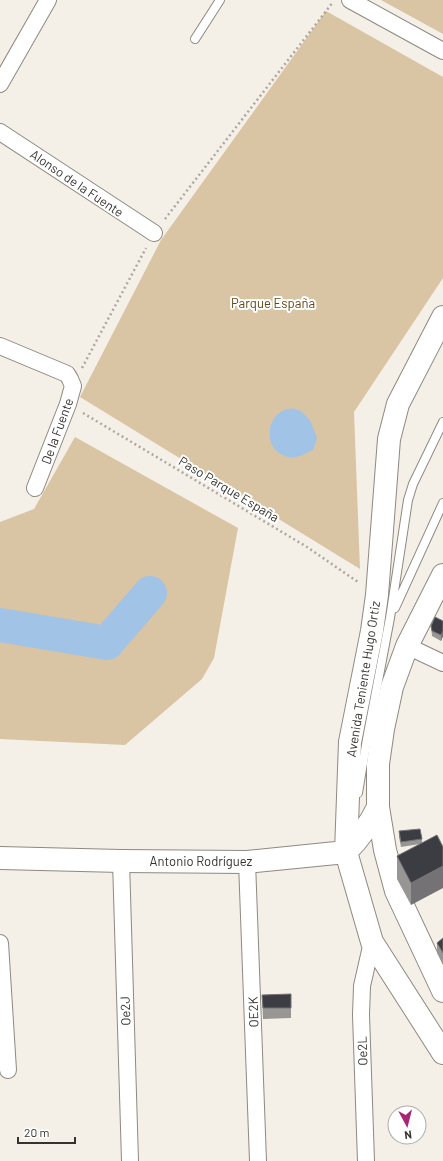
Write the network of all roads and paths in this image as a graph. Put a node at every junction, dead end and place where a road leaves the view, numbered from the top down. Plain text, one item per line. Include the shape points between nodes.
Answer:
1 (48, 0) edge
2 (220, 0) edge
3 (335, 0) edge
4 (350, 0) edge
5 (195, 39) dead end
6 (443, 51) edge
7 (0, 84) edge
8 (0, 132) edge
9 (154, 233) junction
10 (443, 317) edge
11 (0, 346) edge
12 (70, 380) junction
13 (68, 404) junction
14 (443, 422) edge
15 (35, 488) dead end
16 (443, 503) edge
17 (443, 575) edge
18 (377, 595) junction
19 (390, 618) junction
20 (406, 646) junction
21 (443, 663) edge
22 (357, 800) dead end
23 (378, 807) junction
24 (356, 820) dead end
25 (346, 852) junction
26 (0, 858) edge
27 (121, 861) junction
28 (248, 862) junction
29 (372, 942) junction
30 (0, 943) edge
31 (443, 991) edge
32 (443, 1052) edge
33 (8, 1070) dead end
34 (130, 1161) edge
35 (258, 1161) edge
36 (366, 1161) edge

1 - 7 street
2 - 5 lane
3 - 9 path
4 - 6 street
8 - 9 street, Alonso de la Fuente
9 - 12 path
10 - 18 main road, Avenida Teniente Hugo Ortiz via 398,404 389,439
11 - 12 street
12 - 13 street, De la Fuente
13 - 15 street, De la Fuente
13 - 18 path, Paso Parque España via 307,547
14 - 19 lane via 408,500
16 - 19 lane
17 - 20 main road
18 - 25 main road, Avenida Teniente Hugo Ortiz via 350,742
19 - 22 lane
20 - 21 street
20 - 23 main road via 392,687 383,729 378,764
23 - 25 main road via 366,830
23 - 31 main road via 384,850 396,891
24 - 25 lane via 354,834
25 - 28 main road, Antonio Rodríguez
25 - 29 main road, Avenida Teniente Hugo Ortiz
26 - 27 main road, Antonio Rodríguez
27 - 28 main road, Antonio Rodríguez
27 - 34 street, Oe2J
28 - 35 street, OE2K
29 - 32 main road, Avenida Teniente Hugo Ortiz
29 - 36 street, Oe2L via 362,986 360,1014
30 - 33 street

